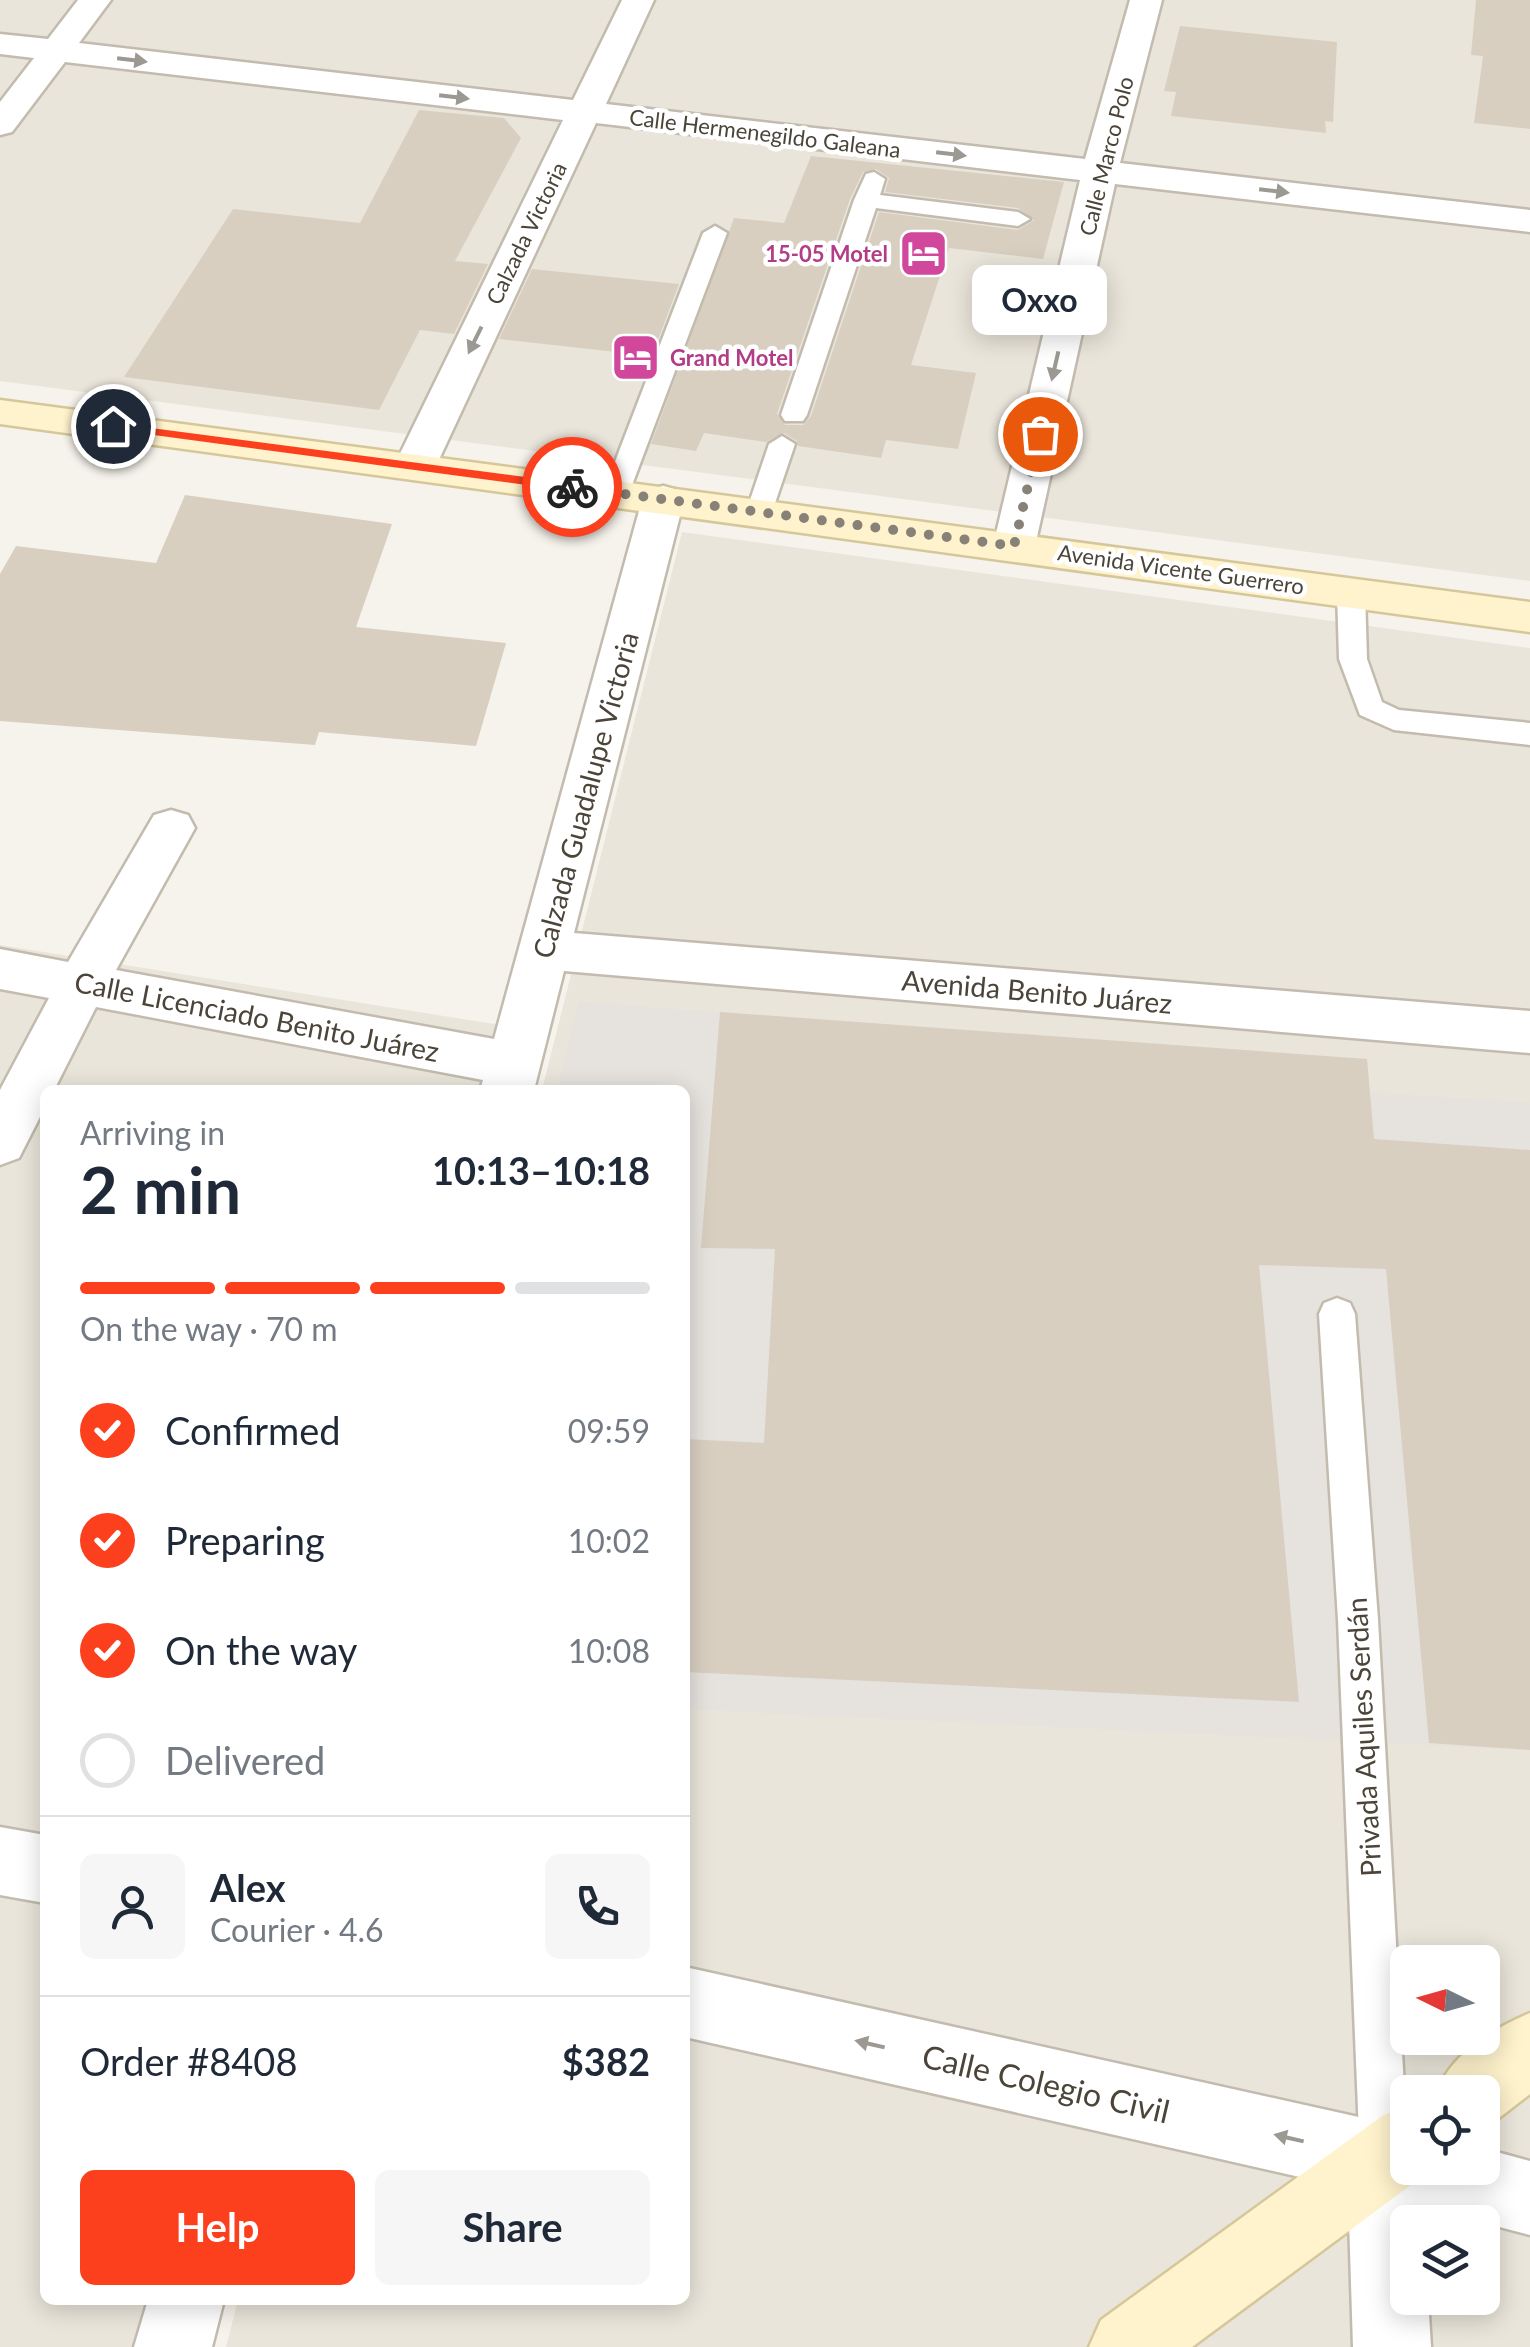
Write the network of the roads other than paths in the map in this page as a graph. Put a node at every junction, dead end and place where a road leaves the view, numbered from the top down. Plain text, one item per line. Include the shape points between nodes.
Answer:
1 (95, 0) edge
2 (638, 0) edge
3 (1146, 0) edge
4 (0, 44) edge
5 (55, 51) junction
6 (584, 112) junction
7 (0, 125) edge
8 (1100, 171) junction
9 (1018, 219) dead end
10 (1530, 221) edge
11 (714, 234) dead end
12 (0, 412) edge
13 (794, 414) dead end
14 (782, 444) dead end
15 (414, 466) junction
16 (616, 493) junction
17 (663, 500) junction
18 (759, 512) junction
19 (1014, 546) junction
20 (1351, 592) junction
21 (1530, 617) edge
22 (1530, 734) edge
23 (171, 828) dead end
24 (544, 950) junction
25 (0, 969) edge
26 (82, 982) junction
27 (1530, 1032) edge
28 (510, 1077) edge
29 (0, 1142) edge
30 (1337, 1314) dead end
31 (0, 1861) edge
32 (40, 1868) edge
33 (690, 2003) edge
34 (1530, 2049) edge
35 (1397, 2075) edge
36 (1496, 2075) edge
37 (1390, 2156) edge
38 (1390, 2169) edge
39 (1402, 2185) edge
40 (1488, 2185) edge
41 (1530, 2198) edge
42 (185, 2305) edge
43 (173, 2347) edge
44 (1128, 2347) edge
45 (1392, 2347) edge

1 - 5 street
2 - 6 street, Calzada Victoria
3 - 8 street, Calle Marco Polo
4 - 5 street, Calle Hermenegildo Galeana
5 -> 6 street, Calle Hermenegildo Galeana
5 - 7 street
6 -> 8 street, Calle Hermenegildo Galeana
6 -> 15 street, Calzada Victoria
8 -> 10 street, Calle Hermenegildo Galeana
8 -> 19 street, Calle Marco Polo
9 - 13 lane via 870,189
11 - 16 lane
12 - 15 main road, Avenida Vicente Guerrero
14 - 18 lane
15 - 16 main road, Avenida Vicente Guerrero
16 - 17 main road, Avenida Vicente Guerrero
17 - 18 main road, Avenida Vicente Guerrero
17 - 24 street, Calzada Guadalupe Victoria
18 - 19 main road, Avenida Vicente Guerrero
19 - 20 main road, Avenida Vicente Guerrero
20 - 21 main road, Avenida Vicente Guerrero
20 - 22 lane via 1353,659 1370,708 1394,720
23 - 26 street
24 - 27 street, Avenida Benito Juárez
24 - 28 street, Calzada Guadalupe Victoria
25 - 26 street, Calle Licenciado Benito Juárez
26 - 28 street, Calle Licenciado Benito Juárez
26 - 29 street
30 - 35 lane, Privada Aquiles Serdán
31 - 32 street
37 -> 33 street, Calle Colegio Civil
34 - 36 main road
38 - 44 main road
39 - 45 street
40 - 41 street, Calle Colegio Civil
42 - 43 street

